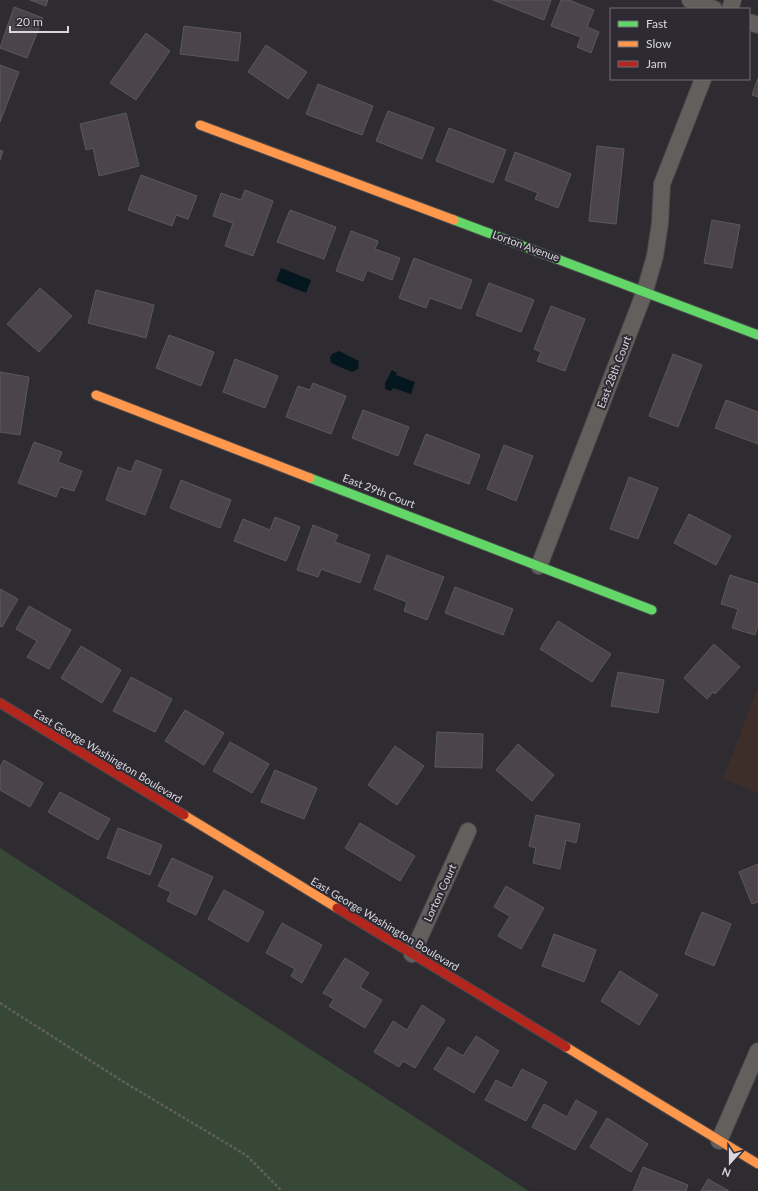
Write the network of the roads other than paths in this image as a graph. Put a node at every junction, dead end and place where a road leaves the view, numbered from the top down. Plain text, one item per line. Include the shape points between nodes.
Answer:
1 (690, 0) edge
2 (711, 8) edge
3 (703, 80) edge
4 (200, 125) dead end
5 (645, 290) junction
6 (758, 335) edge
7 (96, 395) dead end
8 (539, 566) junction
9 (652, 610) dead end
10 (0, 703) edge
11 (468, 831) dead end
12 (412, 954) junction
13 (758, 1051) edge
14 (719, 1141) junction
15 (758, 1164) edge

1 - 2 street
3 - 5 street via 662,184 655,256
4 - 5 street, Lorton Avenue
5 - 6 street
5 - 8 street, East 28th Court
7 - 8 street, East 29th Court
8 - 9 street, East 29th Court
10 - 12 street, East George Washington Boulevard
11 - 12 street, Lorton Court
12 - 14 street, East George Washington Boulevard
13 - 14 street
14 - 15 street, East George Washington Boulevard

